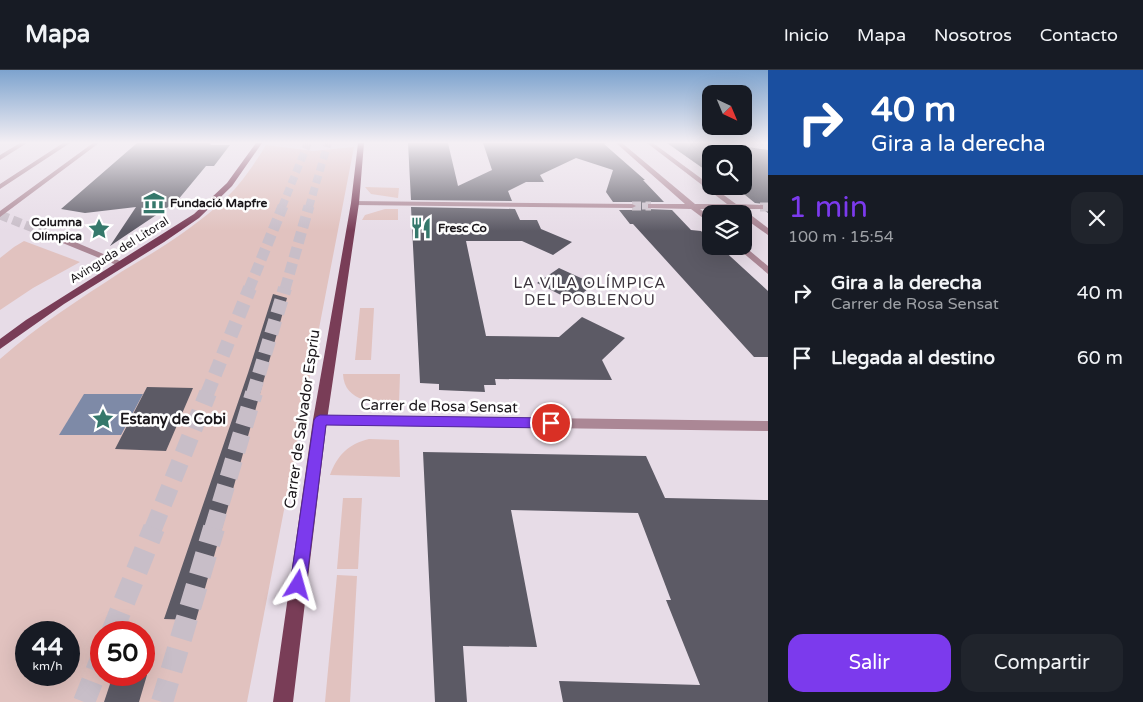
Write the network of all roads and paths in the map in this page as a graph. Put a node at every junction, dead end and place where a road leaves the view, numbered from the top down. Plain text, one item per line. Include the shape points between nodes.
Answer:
1 (22, 172) edge
2 (57, 172) edge
3 (238, 172) edge
4 (358, 172) edge
5 (654, 172) edge
6 (689, 172) edge
7 (0, 187) edge
8 (355, 203) junction
9 (733, 205) edge
10 (632, 206) tunnel mouth
11 (651, 206) tunnel mouth
12 (693, 206) junction
13 (702, 206) edge
14 (752, 207) edge
15 (760, 207) tunnel mouth
16 (702, 214) edge
17 (0, 215) edge
18 (752, 220) edge
19 (768, 232) edge
20 (46, 233) tunnel mouth
21 (749, 255) edge
22 (122, 264) junction
23 (768, 271) edge
24 (0, 345) edge
25 (320, 420) junction
26 (768, 426) edge
27 (283, 702) edge

1 - 7 street
2 - 17 street
3 - 22 main road, Avinguda del Litoral via 214,201
4 - 8 main road, Carrer de Salvador Espriu
5 - 12 street
6 - 9 street
8 - 10 street
8 - 25 main road, Carrer de Salvador Espriu
11 - 12 street
12 - 13 street
12 - 16 street
14 - 15 street
18 - 19 street
20 - 22 street
21 - 23 street
22 - 24 main road, Avinguda del Litoral via 33,319
25 - 26 street, Carrer de Rosa Sensat
25 - 27 main road, Carrer de Salvador Espriu

